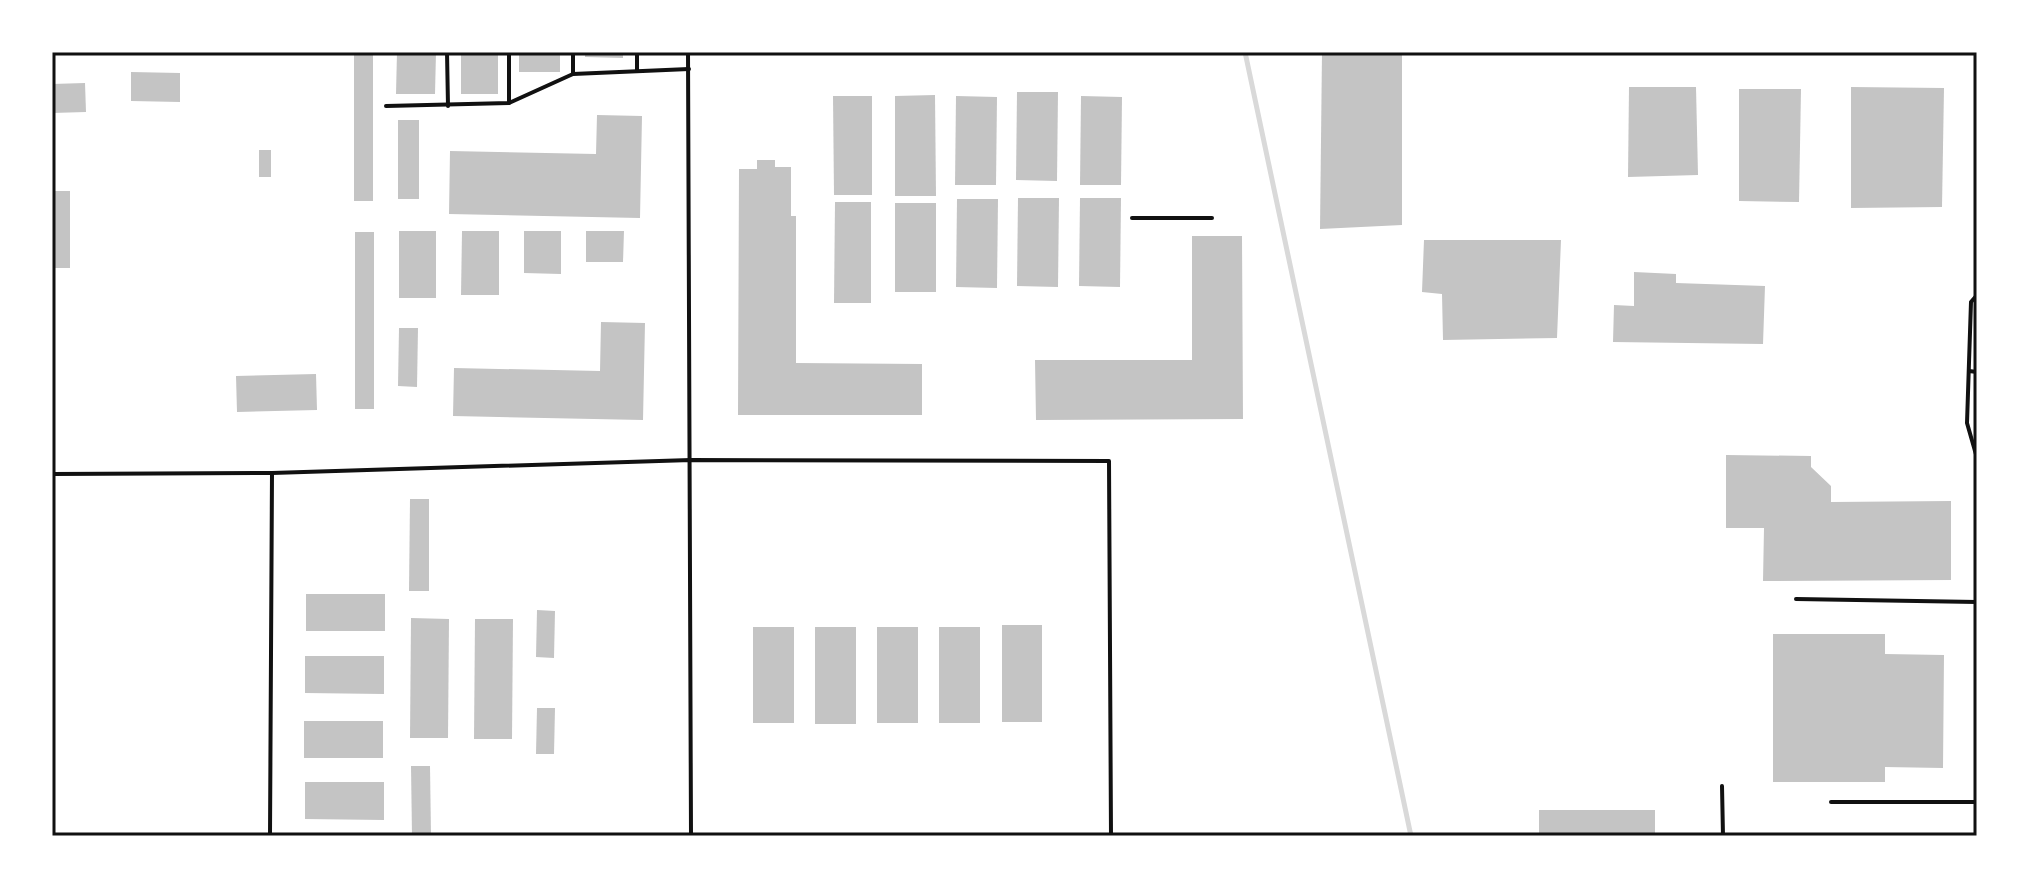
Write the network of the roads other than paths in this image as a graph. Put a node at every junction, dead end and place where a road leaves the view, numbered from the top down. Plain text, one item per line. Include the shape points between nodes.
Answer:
1 (447, 52) edge
2 (509, 52) edge
3 (573, 52) edge
4 (637, 52) edge
5 (688, 52) edge
6 (689, 69) junction
7 (637, 71) junction
8 (573, 74) junction
9 (509, 103) junction
10 (386, 106) dead end
11 (448, 106) junction
12 (1132, 218) dead end
13 (1212, 218) dead end
14 (1977, 295) edge
15 (1969, 371) junction
16 (1977, 372) edge
17 (1977, 458) edge
18 (691, 460) junction
19 (272, 473) junction
20 (52, 474) edge
21 (1796, 599) dead end
22 (1977, 602) edge
23 (1722, 786) dead end
24 (1831, 802) dead end
25 (1977, 802) edge
26 (270, 836) edge
27 (691, 836) edge
28 (1111, 836) edge
29 (1723, 836) edge

1 - 11 lane
2 - 9 lane
3 - 8 lane
4 - 7 lane
5 - 6 lane
6 - 7 lane
6 - 18 lane
7 - 8 lane
8 - 9 lane
9 - 11 lane
10 - 11 lane
12 - 13 lane
14 - 15 lane via 1971,302
15 - 16 lane
15 - 17 lane via 1967,423
18 - 19 lane
18 - 27 lane
18 - 28 lane via 1109,461
19 - 20 lane
19 - 26 lane
21 - 22 lane
23 - 29 lane
24 - 25 lane

